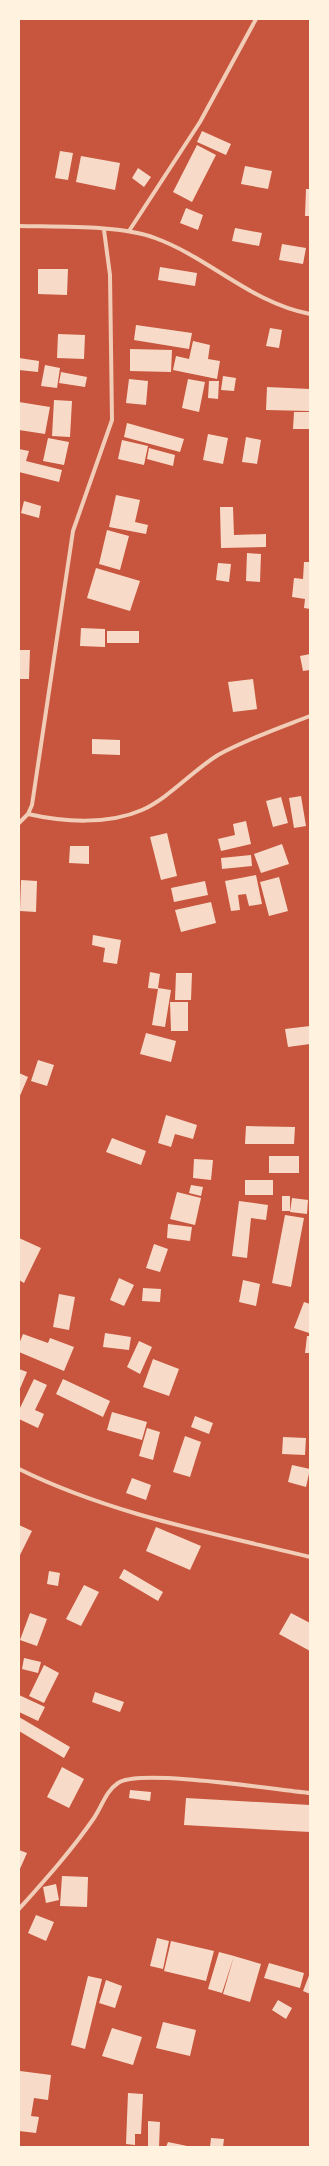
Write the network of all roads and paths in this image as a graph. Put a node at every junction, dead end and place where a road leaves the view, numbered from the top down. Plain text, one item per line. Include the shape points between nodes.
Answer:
1 (256, 19) edge
2 (19, 226) edge
3 (104, 230) junction
4 (129, 231) junction
5 (310, 314) edge
6 (310, 716) edge
7 (28, 814) junction
8 (19, 823) edge
9 (19, 1469) edge
10 (310, 1557) edge
11 (310, 1793) edge
12 (19, 1909) edge

1 - 4 street via 200,122
2 - 3 street
3 - 4 street
3 - 7 street via 110,275 112,420 73,531 32,805
4 - 5 street via 156,238 178,248 248,291 279,305
6 - 7 street via 218,756 142,810 109,818 70,820
7 - 8 street
9 - 10 street via 51,1485 143,1516
11 - 12 street via 177,1778 154,1777 120,1782 111,1788 94,1818

